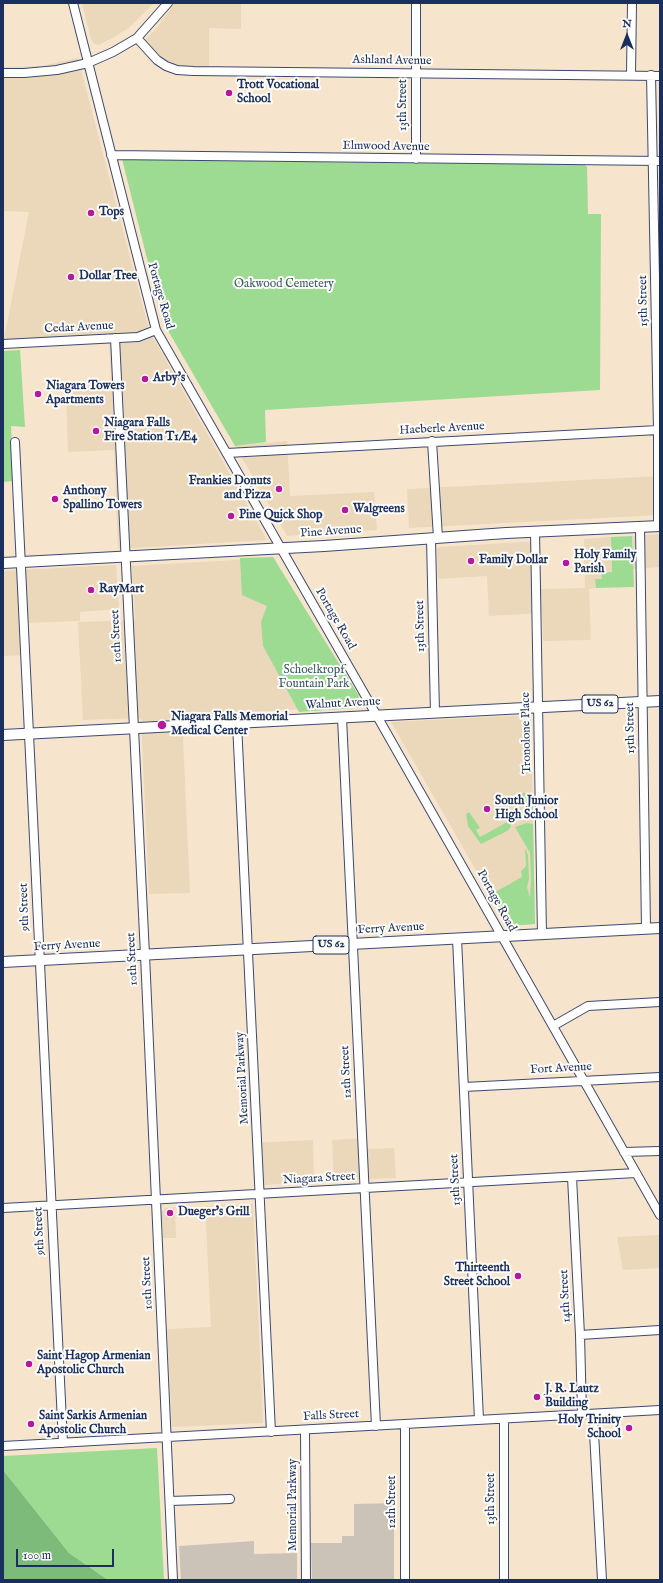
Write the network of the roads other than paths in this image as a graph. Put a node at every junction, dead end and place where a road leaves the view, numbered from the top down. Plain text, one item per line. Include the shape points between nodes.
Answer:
1 (73, 3) edge
2 (168, 3) edge
3 (416, 3) edge
4 (632, 3) edge
5 (137, 38) junction
6 (88, 63) junction
7 (3, 73) edge
8 (416, 73) junction
9 (631, 75) junction
10 (651, 75) junction
11 (660, 76) edge
12 (111, 155) junction
13 (416, 159) junction
14 (657, 161) edge
15 (156, 330) junction
16 (115, 338) junction
17 (3, 344) edge
18 (658, 430) junction
19 (432, 441) junction
20 (15, 442) dead end
21 (227, 453) junction
22 (659, 526) edge
23 (640, 527) junction
24 (535, 532) junction
25 (434, 538) junction
26 (280, 548) junction
27 (124, 556) junction
28 (21, 562) junction
29 (3, 563) edge
30 (660, 701) edge
31 (643, 702) junction
32 (539, 707) junction
33 (435, 713) junction
34 (377, 716) junction
35 (342, 718) junction
36 (237, 723) junction
37 (134, 728) junction
38 (30, 734) junction
39 (3, 735) edge
40 (646, 928) junction
41 (660, 928) edge
42 (542, 934) junction
43 (502, 936) junction
44 (457, 938) junction
45 (353, 944) junction
46 (248, 949) junction
47 (145, 955) junction
48 (39, 960) junction
49 (3, 962) edge
50 (660, 1002) edge
51 (553, 1026) junction
52 (660, 1077) edge
53 (584, 1080) junction
54 (464, 1088) junction
55 (660, 1151) edge
56 (624, 1152) junction
57 (636, 1173) junction
58 (572, 1177) junction
59 (468, 1183) junction
60 (364, 1188) junction
61 (261, 1194) junction
62 (156, 1200) junction
63 (51, 1205) junction
64 (3, 1208) edge
65 (660, 1214) edge
66 (660, 1330) edge
67 (580, 1335) junction
68 (660, 1410) edge
69 (582, 1414) junction
70 (593, 1414) junction
71 (504, 1419) junction
72 (479, 1420) junction
73 (405, 1424) junction
74 (376, 1426) junction
75 (305, 1430) junction
76 (271, 1432) junction
77 (167, 1437) junction
78 (62, 1443) junction
79 (3, 1446) edge
80 (230, 1499) dead end
81 (170, 1501) junction
82 (173, 1580) edge
83 (306, 1580) edge
84 (405, 1580) edge
85 (504, 1580) edge
86 (602, 1580) edge

1 - 6 street, Portage Road
2 - 5 street
3 - 8 street, 13th Street
4 - 9 street
5 - 6 street
5 - 8 street, Ashland Avenue via 157,60 177,70
6 - 7 street via 57,70
6 - 12 street, Portage Road
8 - 9 street, Ashland Avenue
8 - 13 street, 13th Street
9 - 10 street, Ashland Avenue
10 - 11 street, Ashland Avenue
10 - 14 street, 15th Street
12 - 13 street, Elmwood Avenue
12 - 15 street, Portage Road
13 - 14 street, Elmwood Avenue
14 - 18 street, 15th Street
15 - 16 street, Cedar Avenue via 138,337
15 - 21 street, Portage Road
16 - 17 street, Cedar Avenue
16 - 27 street, 10th Street
18 - 19 street, Haeberle Avenue
18 - 22 street, 15th Street
19 - 21 street, Haeberle Avenue
19 - 25 street, 13th Street
20 - 28 street, 9th Street
21 - 26 street, Portage Road
22 - 23 main road, Pine Avenue
23 - 24 main road, Pine Avenue
23 - 31 street, 15th Street
24 - 25 main road, Pine Avenue
24 - 32 street, Tronolone Place
25 - 26 main road, Pine Avenue
25 - 33 street, 13th Street
26 - 27 main road, Pine Avenue
26 - 34 street, Portage Road
27 - 28 main road, Pine Avenue
27 - 37 street, 10th Street
28 - 29 main road, Pine Avenue
28 - 38 street, 9th Street
30 - 31 main road, Walnut Avenue / US 62
31 - 32 main road, Walnut Avenue / US 62
31 - 40 street, 15th Street
32 - 33 main road, Walnut Avenue / US 62
32 - 42 street, Tronolone Place
33 - 34 main road, Walnut Avenue / US 62
34 - 35 main road, Walnut Avenue / US 62
34 - 43 street, Portage Road
35 - 36 main road, Walnut Avenue / US 62
35 - 45 street, 12th Street
36 - 37 main road, Walnut Avenue / US 62
36 - 46 street, Memorial Parkway
37 - 38 main road, Walnut Avenue / US 62
37 - 47 street, 10th Street
38 - 39 main road, Walnut Avenue / US 62
38 - 48 street, 9th Street
40 - 41 main road, Ferry Avenue / US 62
40 - 42 main road, Ferry Avenue / US 62
42 - 43 main road, Ferry Avenue / US 62
43 - 44 main road, Ferry Avenue / US 62
43 - 51 street, Portage Road
44 - 45 main road, Ferry Avenue / US 62
44 - 54 street, 13th Street
45 - 46 main road, Ferry Avenue / US 62
45 - 60 street, 12th Street
46 - 47 main road, Ferry Avenue / US 62
46 - 61 street, Memorial Parkway
47 - 48 main road, Ferry Avenue / US 62
47 - 62 street, 10th Street
48 - 49 main road, Ferry Avenue / US 62
48 - 63 street, 9th Street
50 - 51 street via 588,1006
51 - 53 street, Portage Road
52 - 53 street, Fort Avenue
53 - 54 street, Fort Avenue
53 - 56 street, Portage Road
54 - 59 street, 13th Street
55 - 56 street
56 - 57 street, Portage Road
57 - 58 street, Niagara Street
57 - 65 street, Portage Road
58 - 59 street, Niagara Street
58 - 67 street, 14th Street
59 - 60 street, Niagara Street
59 - 72 street, 13th Street
60 - 61 street, Niagara Street
60 - 74 street, 12th Street
61 - 62 street, Niagara Street
61 - 76 street, Memorial Parkway
62 - 63 street, Niagara Street
62 - 77 street, 10th Street
63 - 64 street, Niagara Street
63 - 78 street, 9th Street
66 - 67 street
67 - 69 street, 14th Street
68 - 70 street, Falls Street
69 - 70 street, Falls Street
69 - 71 street, Falls Street
70 - 86 street
71 - 72 street, Falls Street
71 - 85 street, 13th Street
72 - 73 street, Falls Street
73 - 74 street, Falls Street
73 - 84 street, 12th Street
74 - 75 street, Falls Street
75 - 76 street, Falls Street
75 - 83 street, Memorial Parkway
76 - 77 street, Falls Street
77 - 78 street, Falls Street
77 - 81 street, 10th Street
78 - 79 street, Falls Street
80 - 81 street
81 - 82 street, 10th Street

